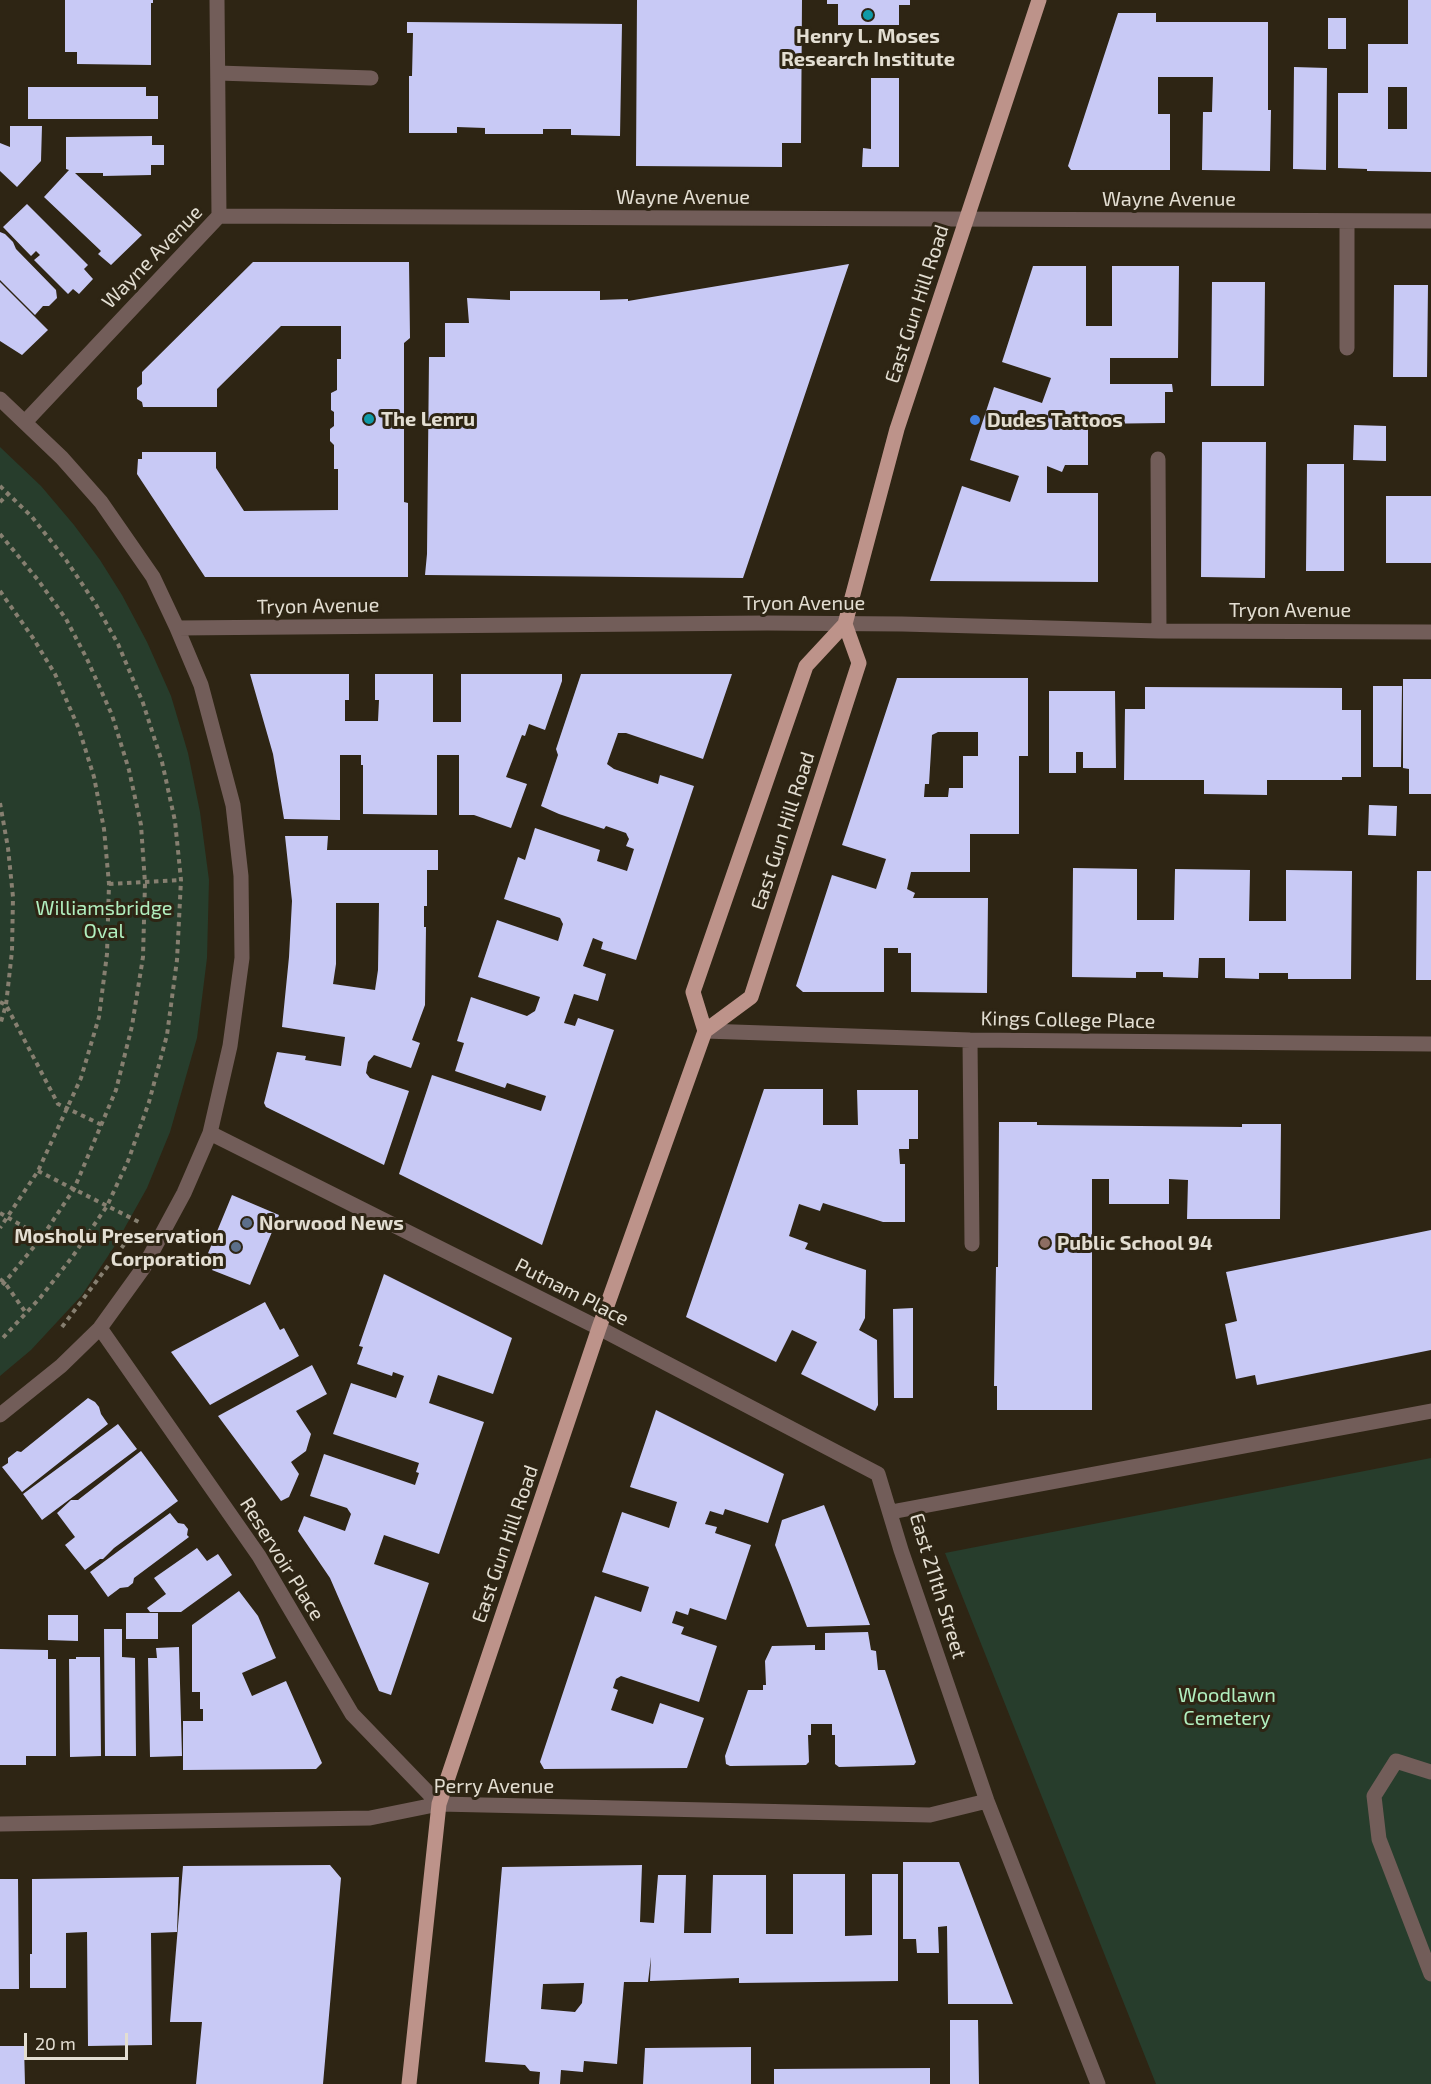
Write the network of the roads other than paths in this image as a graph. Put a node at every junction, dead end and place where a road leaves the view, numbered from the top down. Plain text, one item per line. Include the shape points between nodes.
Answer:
1 (217, 0) edge
2 (1039, 0) edge
3 (218, 73) junction
4 (371, 78) dead end
5 (219, 216) junction
6 (967, 220) junction
7 (1347, 221) junction
8 (1431, 221) edge
9 (1347, 348) dead end
10 (0, 399) edge
11 (25, 422) junction
12 (1158, 459) dead end
13 (845, 624) junction
14 (177, 628) junction
15 (1160, 631) junction
16 (1431, 632) edge
17 (705, 1032) junction
18 (970, 1040) junction
19 (1431, 1044) edge
20 (210, 1133) junction
21 (972, 1244) dead end
22 (100, 1328) junction
23 (599, 1328) junction
24 (1431, 1411) edge
25 (0, 1415) edge
26 (891, 1512) junction
27 (1431, 1772) edge
28 (987, 1801) junction
29 (440, 1804) junction
30 (0, 1824) edge
31 (1431, 1974) edge
32 (409, 2084) edge
33 (1098, 2084) edge

1 - 3 street
2 - 6 main road, East Gun Hill Road
3 - 4 street
3 - 5 street
5 - 6 street, Wayne Avenue
5 - 11 street, Wayne Avenue
6 - 7 street, Wayne Avenue
6 - 13 main road, East Gun Hill Road via 897,429
7 - 8 street, Wayne Avenue
7 - 9 street
10 - 11 street
11 - 14 street via 107,510 153,577
12 - 15 street
13 - 14 street, Tryon Avenue
13 - 15 street, Tryon Avenue
13 - 17 main road, East Gun Hill Road via 806,666 693,992
13 - 17 main road, East Gun Hill Road via 859,663 751,997
14 - 20 street via 201,685 233,805 241,876 242,958 230,1046
15 - 16 street, Tryon Avenue
17 - 18 street, Kings College Place
17 - 23 main road, East Gun Hill Road
18 - 19 street, Kings College Place
18 - 21 street
20 - 22 street via 184,1193 144,1267
20 - 23 street, Putnam Place
22 - 25 street via 61,1366
22 - 29 street, Reservoir Place via 259,1556 352,1714
23 - 26 street, Putnam Place via 878,1474
23 - 29 main road, East Gun Hill Road
24 - 26 street, East 211th Street
26 - 28 street, East 211th Street
27 - 31 street via 1396,1761 1374,1796 1379,1839
28 - 29 street, Perry Avenue via 930,1815
28 - 33 street, East 211th Street
29 - 30 street, Perry Avenue via 370,1818
29 - 32 main road, East Gun Hill Road

